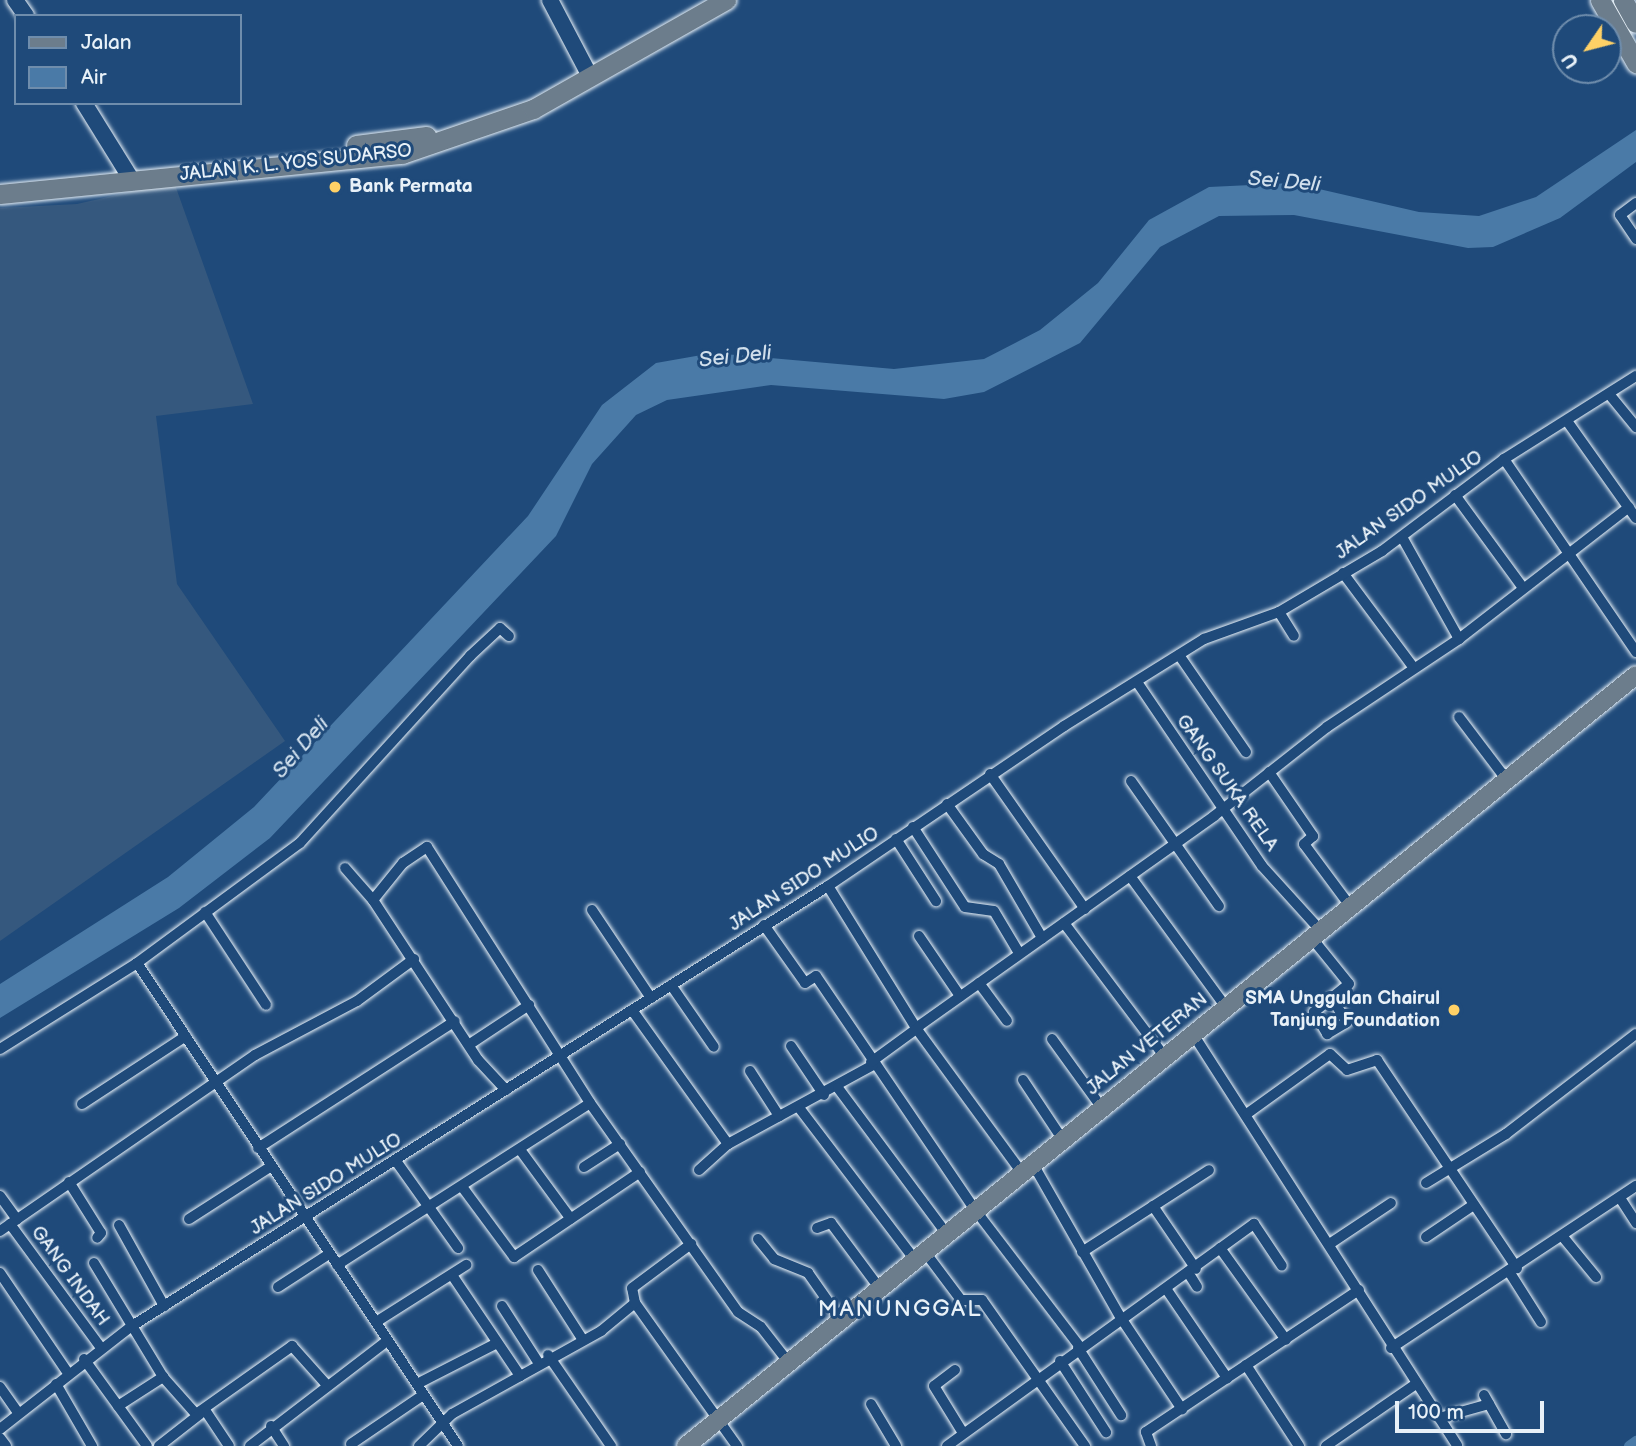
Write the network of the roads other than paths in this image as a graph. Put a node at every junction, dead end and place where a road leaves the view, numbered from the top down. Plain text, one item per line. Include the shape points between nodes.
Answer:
1 (550, 0) edge
2 (703, 0) edge
3 (726, 0) edge
4 (1600, 0) edge
5 (1623, 0) edge
6 (1636, 23) edge
7 (1636, 63) edge
8 (588, 73) junction
9 (85, 105) edge
10 (132, 178) junction
11 (0, 186) edge
12 (0, 194) edge
13 (1636, 202) edge
14 (1636, 239) edge
15 (1636, 376) edge
16 (1609, 394) junction
17 (1567, 421) junction
18 (1636, 427) edge
19 (1504, 459) junction
20 (1455, 495) junction
21 (1629, 507) junction
22 (1636, 517) edge
23 (1402, 537) junction
24 (1567, 553) junction
25 (1343, 573) junction
26 (1523, 588) junction
27 (1279, 612) junction
28 (509, 636) dead end
29 (1294, 636) dead end
30 (1459, 639) junction
31 (1636, 652) edge
32 (1179, 655) junction
33 (1413, 667) junction
34 (1636, 675) edge
35 (1137, 681) junction
36 (1459, 718) dead end
37 (1246, 752) dead end
38 (1269, 772) junction
39 (990, 774) junction
40 (1506, 779) junction
41 (1130, 781) dead end
42 (947, 804) junction
43 (1222, 810) junction
44 (914, 827) junction
45 (897, 839) junction
46 (1175, 844) junction
47 (345, 868) dead end
48 (1130, 876) junction
49 (828, 886) junction
50 (373, 900) junction
51 (936, 901) dead end
52 (1219, 906) dead end
53 (1350, 906) junction
54 (1086, 909) junction
55 (592, 910) dead end
56 (205, 912) junction
57 (1064, 923) junction
58 (764, 925) junction
59 (1316, 934) junction
60 (919, 936) dead end
61 (1042, 938) junction
62 (1019, 953) junction
63 (414, 959) junction
64 (137, 963) junction
65 (979, 983) junction
66 (671, 985) junction
67 (960, 996) junction
68 (651, 998) junction
69 (1332, 999) dead end
70 (266, 1005) dead end
71 (529, 1005) junction
72 (1226, 1007) junction
73 (632, 1010) junction
74 (456, 1021) junction
75 (1007, 1021) dead end
76 (918, 1028) junction
77 (1193, 1034) junction
78 (1636, 1034) edge
79 (186, 1036) junction
80 (1052, 1039) dead end
81 (470, 1044) junction
82 (791, 1046) dead end
83 (714, 1047) dead end
84 (0, 1049) edge
85 (560, 1056) junction
86 (1165, 1057) junction
87 (872, 1063) junction
88 (750, 1071) dead end
89 (1023, 1080) dead end
90 (216, 1084) junction
91 (838, 1088) junction
92 (506, 1090) junction
93 (824, 1095) junction
94 (590, 1103) junction
95 (82, 1104) dead end
96 (1102, 1108) junction
97 (800, 1109) junction
98 (1248, 1113) junction
99 (779, 1116) junction
100 (1063, 1140) junction
101 (621, 1144) junction
102 (728, 1144) junction
103 (258, 1148) junction
104 (521, 1151) junction
105 (396, 1161) junction
106 (270, 1167) junction
107 (584, 1167) dead end
108 (1027, 1169) junction
109 (1449, 1169) junction
110 (699, 1170) dead end
111 (1209, 1170) dead end
112 (640, 1172) junction
113 (69, 1182) junction
114 (1426, 1183) dead end
115 (1636, 1186) edge
116 (463, 1188) junction
117 (0, 1196) edge
118 (1619, 1198) junction
119 (1391, 1203) dead end
120 (1153, 1206) junction
121 (1472, 1206) junction
122 (430, 1210) junction
123 (976, 1211) junction
124 (308, 1216) junction
125 (189, 1219) dead end
126 (571, 1219) junction
127 (14, 1222) junction
128 (1636, 1223) edge
129 (119, 1225) dead end
130 (817, 1228) dead end
131 (0, 1231) edge
132 (947, 1234) junction
133 (1426, 1237) dead end
134 (1563, 1237) junction
135 (97, 1238) dead end
136 (758, 1239) dead end
137 (1331, 1243) junction
138 (691, 1244) junction
139 (458, 1248) dead end
140 (1220, 1248) junction
141 (1082, 1252) junction
142 (329, 1254) junction
143 (920, 1256) junction
144 (94, 1263) dead end
145 (337, 1265) junction
146 (466, 1265) dead end
147 (1282, 1266) dead end
148 (538, 1270) dead end
149 (1514, 1271) junction
150 (1193, 1272) junction
151 (0, 1273) edge
152 (452, 1275) junction
153 (1596, 1277) dead end
154 (278, 1287) dead end
155 (1197, 1287) dead end
156 (880, 1289) junction
157 (1167, 1290) junction
158 (1359, 1290) junction
159 (635, 1303) junction
160 (164, 1306) junction
161 (502, 1307) dead end
162 (1121, 1318) junction
163 (841, 1320) junction
164 (376, 1322) junction
165 (1541, 1322) dead end
166 (132, 1326) junction
167 (583, 1340) junction
168 (1286, 1340) junction
169 (387, 1341) junction
170 (497, 1343) junction
171 (1079, 1347) junction
172 (101, 1348) junction
173 (1391, 1348) junction
174 (84, 1359) junction
175 (543, 1359) junction
176 (1060, 1361) junction
177 (789, 1363) junction
178 (1246, 1365) junction
179 (955, 1370) dead end
180 (68, 1373) junction
181 (520, 1376) junction
182 (163, 1377) junction
183 (1227, 1378) junction
184 (1036, 1379) junction
185 (56, 1384) junction
186 (326, 1384) junction
187 (1416, 1384) junction
188 (0, 1387) edge
189 (420, 1389) junction
190 (871, 1404) dead end
191 (118, 1406) junction
192 (1182, 1409) junction
193 (203, 1412) junction
194 (18, 1413) junction
195 (1121, 1415) dead end
196 (1439, 1419) junction
197 (719, 1420) junction
198 (443, 1424) junction
199 (271, 1426) junction
200 (0, 1429) edge
201 (1106, 1432) dead end
202 (963, 1433) junction
203 (1506, 1434) dead end
204 (0, 1438) edge
205 (351, 1444) edge
206 (1146, 1444) edge
207 (6, 1446) edge
208 (92, 1446) edge
209 (147, 1446) edge
210 (159, 1446) edge
211 (229, 1446) edge
212 (250, 1446) edge
213 (284, 1446) edge
214 (419, 1446) edge
215 (458, 1446) edge
216 (611, 1446) edge
217 (686, 1446) edge
218 (737, 1446) edge
219 (896, 1446) edge
220 (947, 1446) edge
221 (1085, 1446) edge
222 (1299, 1446) edge
223 (1326, 1446) edge
224 (1457, 1446) edge

1 - 8 street
2 - 8 highway, JALAN K. L. YOS SUDARSO
3 - 8 highway, JALAN K. L. YOS SUDARSO
4 - 7 highway
5 - 6 highway
8 - 10 highway, JALAN K. L. YOS SUDARSO via 445,132
9 - 10 street
10 - 11 highway, JALAN K. L. YOS SUDARSO
10 - 12 highway, JALAN K. L. YOS SUDARSO
13 - 14 street via 1620,215
15 - 16 street, JALAN SIDO MULIO
16 - 17 street, JALAN SIDO MULIO
16 - 18 street
17 - 19 street, JALAN SIDO MULIO
17 - 21 street
19 - 20 street, JALAN SIDO MULIO
19 - 24 street
20 - 23 street, JALAN SIDO MULIO
20 - 26 street
21 - 22 street
21 - 24 street
23 - 25 street, JALAN SIDO MULIO
23 - 30 street
24 - 26 street
24 - 31 street
25 - 27 street, JALAN SIDO MULIO
25 - 33 street
26 - 30 street
27 - 29 street
27 - 32 street, JALAN SIDO MULIO
28 - 56 street via 502,628 494,632 300,843
30 - 33 street
32 - 35 street, JALAN SIDO MULIO
32 - 37 street
33 - 38 street
34 - 40 main road, JALAN VETERAN
35 - 39 street, JALAN SIDO MULIO
35 - 43 street, GANG SUKA RELA
36 - 40 street
38 - 43 street
38 - 53 street via 1313,836 1304,844
39 - 42 street, JALAN SIDO MULIO
39 - 54 street
40 - 53 main road, JALAN VETERAN
41 - 46 street
42 - 44 street, JALAN SIDO MULIO
42 - 61 street via 983,854 999,864
43 - 46 street
43 - 59 street, GANG SUKA RELA
44 - 45 street, JALAN SIDO MULIO
44 - 62 street via 965,907 994,911
45 - 49 street, JALAN SIDO MULIO
45 - 51 street
46 - 48 street
46 - 52 street
47 - 50 street
48 - 54 street
48 - 72 street
49 - 58 street, JALAN SIDO MULIO
49 - 76 street
50 - 63 street
50 - 71 street via 403,863 427,847
53 - 59 main road, JALAN VETERAN
54 - 57 street
55 - 68 street
56 - 64 street
56 - 70 street
57 - 61 street
57 - 86 street
58 - 66 street, JALAN SIDO MULIO
58 - 87 street via 805,983 816,976
59 - 69 street, GANG SUKA RELA via 1349,984
59 - 72 main road, JALAN VETERAN
60 - 67 street
61 - 62 street
62 - 65 street
63 - 74 street
63 - 90 street via 357,1001
64 - 79 street
64 - 84 street
65 - 67 street
65 - 75 street
66 - 68 street, JALAN SIDO MULIO
66 - 83 street
67 - 76 street
68 - 73 street, JALAN SIDO MULIO
71 - 81 street
71 - 85 street
72 - 77 main road, JALAN VETERAN
73 - 85 street, JALAN SIDO MULIO
73 - 102 street
74 - 81 street
74 - 103 street
76 - 87 street
76 - 108 street
77 - 86 main road, JALAN VETERAN
77 - 98 street
78 - 109 street via 1506,1134
79 - 90 street
79 - 95 street
80 - 96 street
81 - 92 street
82 - 93 street
85 - 92 street, JALAN SIDO MULIO
85 - 94 street
86 - 96 main road, JALAN VETERAN
87 - 91 street
87 - 123 street
88 - 99 street
89 - 100 street
90 - 103 street
90 - 113 street
91 - 93 street
91 - 132 street
92 - 105 street, JALAN SIDO MULIO
93 - 97 street
94 - 101 street
94 - 104 street
96 - 100 main road, JALAN VETERAN
97 - 99 street
97 - 143 street
98 - 109 street via 1330,1054 1347,1070 1377,1060
98 - 137 street
99 - 102 street
100 - 108 main road, JALAN VETERAN
101 - 107 street
101 - 112 street
102 - 110 street
103 - 106 street
104 - 116 street
104 - 126 street
105 - 122 street
105 - 124 street, JALAN SIDO MULIO
106 - 124 street
106 - 125 street
108 - 123 main road, JALAN VETERAN
108 - 141 street
109 - 114 street
109 - 121 street
111 - 120 street
112 - 126 street
112 - 138 street
113 - 127 street
113 - 135 street via 101,1233
115 - 118 street
116 - 122 street
116 - 126 street via 514,1257
117 - 127 street, GANG INDAH
118 - 128 street
118 - 134 street
119 - 137 street
120 - 141 street
120 - 150 street
121 - 133 street
121 - 149 street
122 - 139 street
122 - 145 street
123 - 132 main road, JALAN VETERAN
123 - 171 street
124 - 142 street
124 - 160 street, JALAN SIDO MULIO
127 - 131 street
127 - 172 street, GANG INDAH
129 - 160 street
130 - 156 street via 831,1223
132 - 143 main road, JALAN VETERAN
134 - 149 street
134 - 153 street
136 - 163 street via 774,1259 808,1273
137 - 158 street
138 - 159 street via 632,1288
138 - 177 street via 743,1318 761,1327
140 - 147 street via 1254,1224
140 - 150 street
140 - 168 street
141 - 162 street
142 - 145 street
142 - 154 street
143 - 156 main road, JALAN VETERAN
143 - 184 street via 961,1300 982,1300
144 - 166 street
145 - 164 street
146 - 152 street
148 - 167 street
149 - 165 street
149 - 173 street
150 - 155 street
150 - 157 street
151 - 180 street
152 - 164 street
152 - 170 street
156 - 163 main road, JALAN VETERAN
157 - 162 street
157 - 183 street
158 - 168 street
158 - 173 street
159 - 167 street
159 - 197 street
160 - 166 street, JALAN SIDO MULIO
161 - 175 street
162 - 171 street
162 - 192 street
163 - 177 main road, JALAN VETERAN
164 - 169 street
166 - 172 street, JALAN SIDO MULIO
166 - 182 street
167 - 175 street
168 - 178 street
169 - 186 street
169 - 189 street
170 - 181 street
170 - 189 street
171 - 176 street
171 - 195 street
172 - 174 street, JALAN SIDO MULIO
173 - 187 street
174 - 180 street, JALAN SIDO MULIO
174 - 191 street
175 - 181 street
175 - 216 street
176 - 184 street
176 - 201 street
177 - 197 main road, JALAN VETERAN
178 - 183 street
178 - 222 street
179 - 202 street via 934,1386
180 - 185 street, JALAN SIDO MULIO
181 - 198 street
182 - 191 street
182 - 193 street via 188,1410
183 - 192 street
184 - 202 street
184 - 221 street
185 - 194 street, JALAN SIDO MULIO
185 - 208 street
186 - 193 street via 292,1346
186 - 199 street
187 - 196 street
187 - 223 street
188 - 194 street
189 - 198 street
189 - 205 street
190 - 219 street
191 - 209 street
192 - 206 street via 1146,1432
193 - 210 street
193 - 211 street
194 - 200 street, JALAN SIDO MULIO
196 - 203 street via 1486,1400
196 - 224 street
197 - 217 main road, JALAN VETERAN
197 - 218 street
198 - 214 street
198 - 215 street
199 - 212 street
199 - 213 street
202 - 220 street
204 - 207 street

